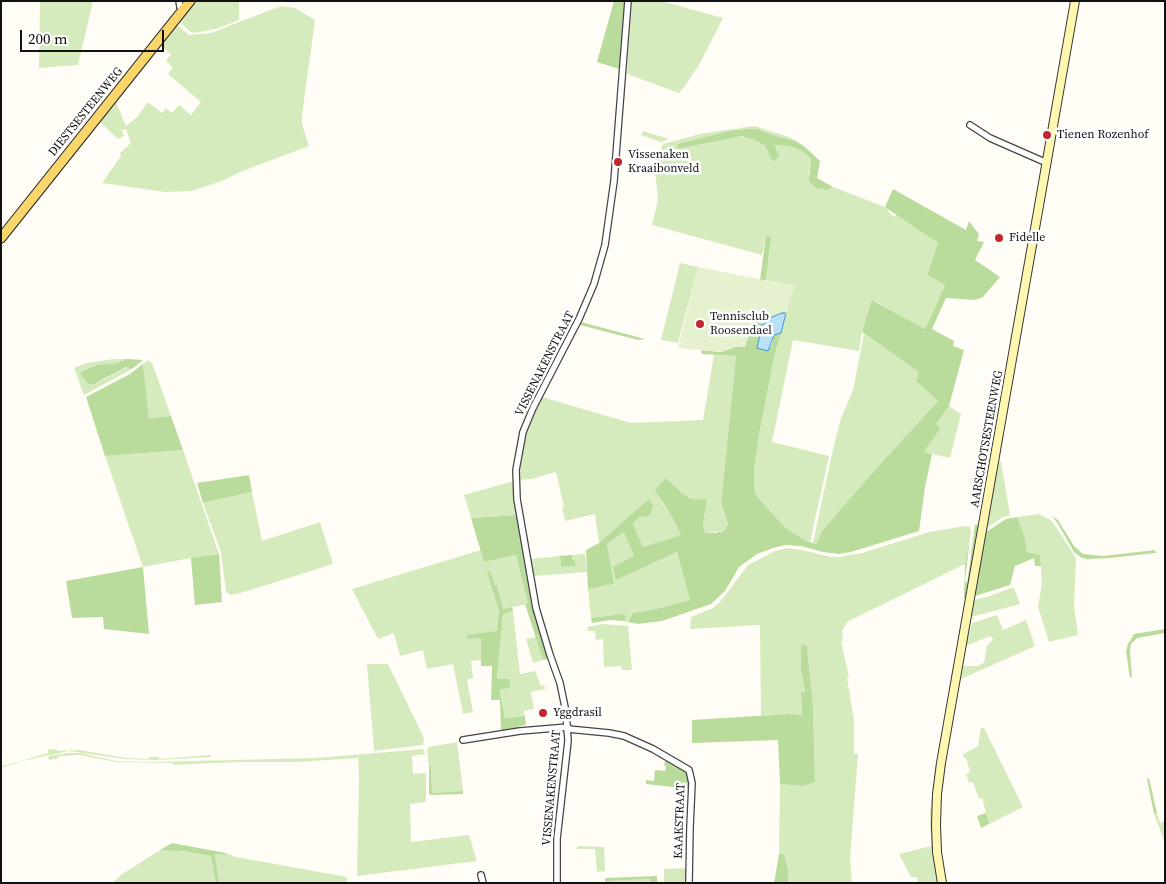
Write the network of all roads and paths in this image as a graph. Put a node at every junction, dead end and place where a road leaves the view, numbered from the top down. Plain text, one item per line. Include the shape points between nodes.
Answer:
1 (190, 1) edge
2 (628, 1) edge
3 (1075, 1) edge
4 (181, 6) edge
5 (970, 125) dead end
6 (1047, 163) junction
7 (1, 238) edge
8 (568, 728) junction
9 (464, 740) dead end
10 (481, 875) dead end
11 (483, 883) edge
12 (557, 883) edge
13 (689, 883) edge
14 (942, 883) edge

1 - 4 main road, DIESTSESTEENWEG
2 - 8 street, VISSENAKENSTRAAT via 614,181 605,245 594,284 579,319 532,408 523,432 516,470 517,499 534,599 561,688
3 - 6 main road, AARSCHOTSESTEENWEG
4 - 7 main road, DIESTSESTEENWEG
5 - 6 street via 982,134
6 - 14 main road, AARSCHOTSESTEENWEG via 941,763 936,825
8 - 9 street via 520,731
8 - 12 street, VISSENAKENSTRAAT via 557,839
8 - 13 street, KAAKSTRAAT via 624,736 690,770
10 - 11 street

